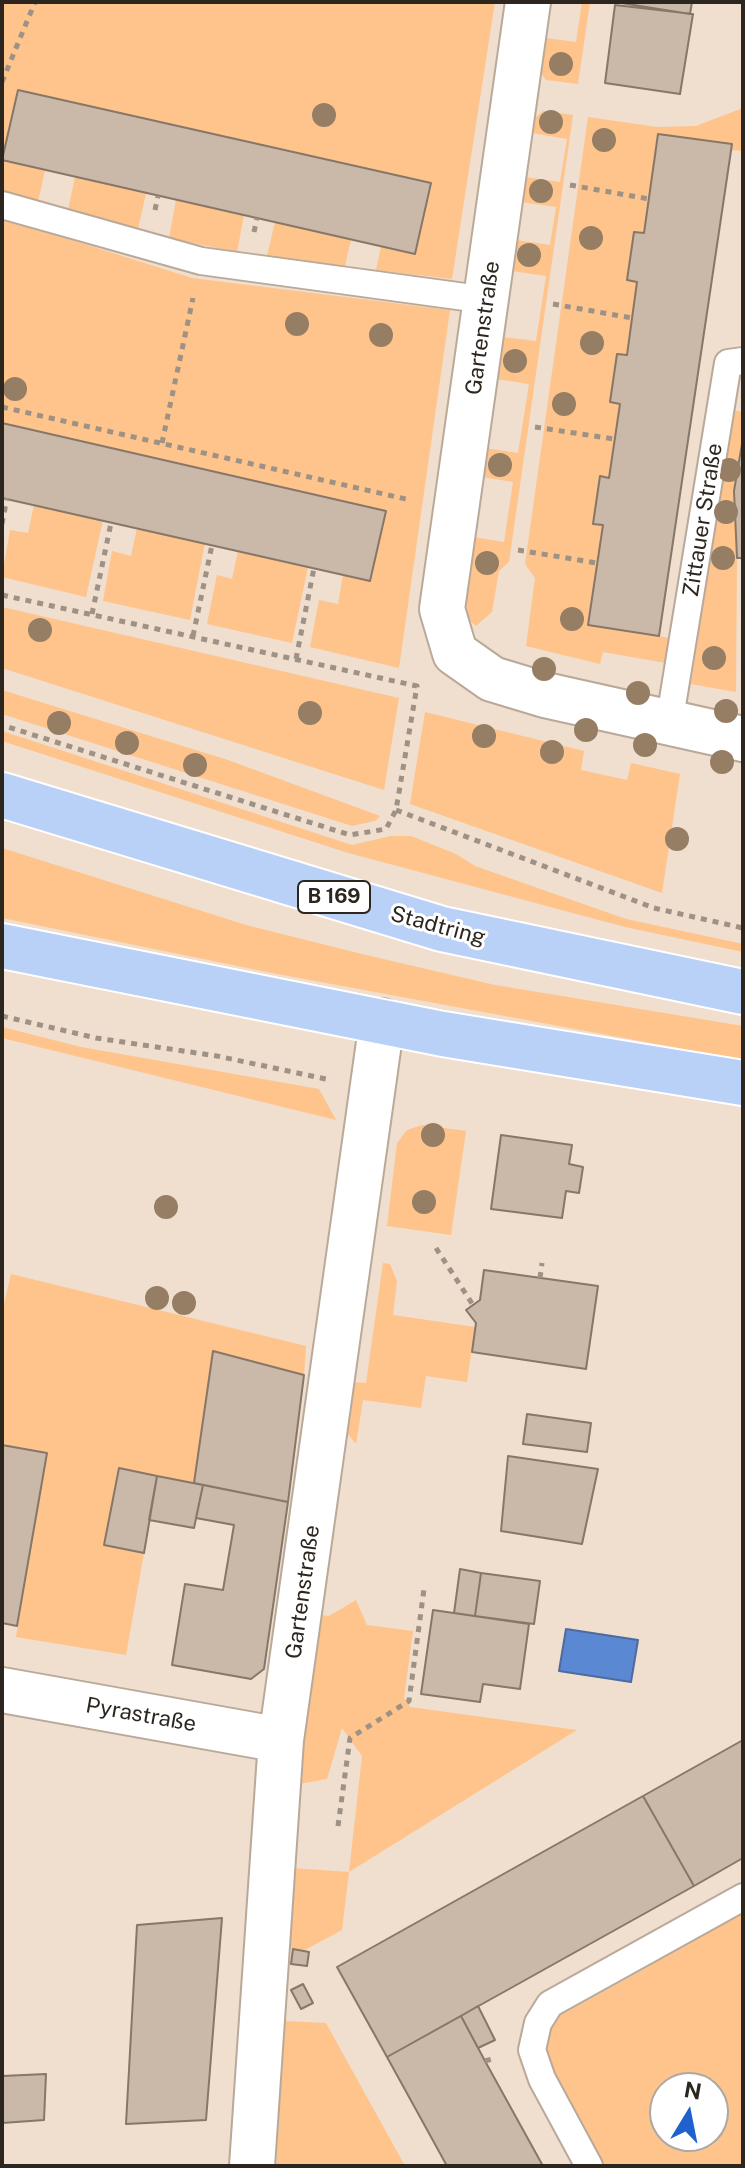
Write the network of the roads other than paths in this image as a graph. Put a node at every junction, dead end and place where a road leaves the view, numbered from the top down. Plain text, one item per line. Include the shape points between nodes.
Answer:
1 (528, 2) edge
2 (2, 205) edge
3 (487, 300) junction
4 (743, 361) edge
5 (672, 708) junction
6 (743, 739) edge
7 (2, 795) edge
8 (2, 946) edge
9 (743, 992) edge
10 (382, 1021) junction
11 (743, 1083) edge
12 (2, 1690) edge
13 (281, 1740) junction
14 (743, 1897) edge
15 (252, 2166) edge
16 (589, 2166) edge

1 - 3 street, Gartenstraße
2 - 3 lane via 201,261
3 - 5 street, Gartenstraße via 442,609 455,653 492,679
4 - 5 lane, Zittauer Straße via 728,363
5 - 6 street
7 - 9 main road, Stadtring / B 169 via 442,929
8 - 10 main road
10 - 11 main road
10 - 13 street, Gartenstraße
12 - 13 street, Pyrastraße
13 - 15 street, Gartenstraße
14 - 16 lane via 550,2004 538,2023 532,2050 542,2079

